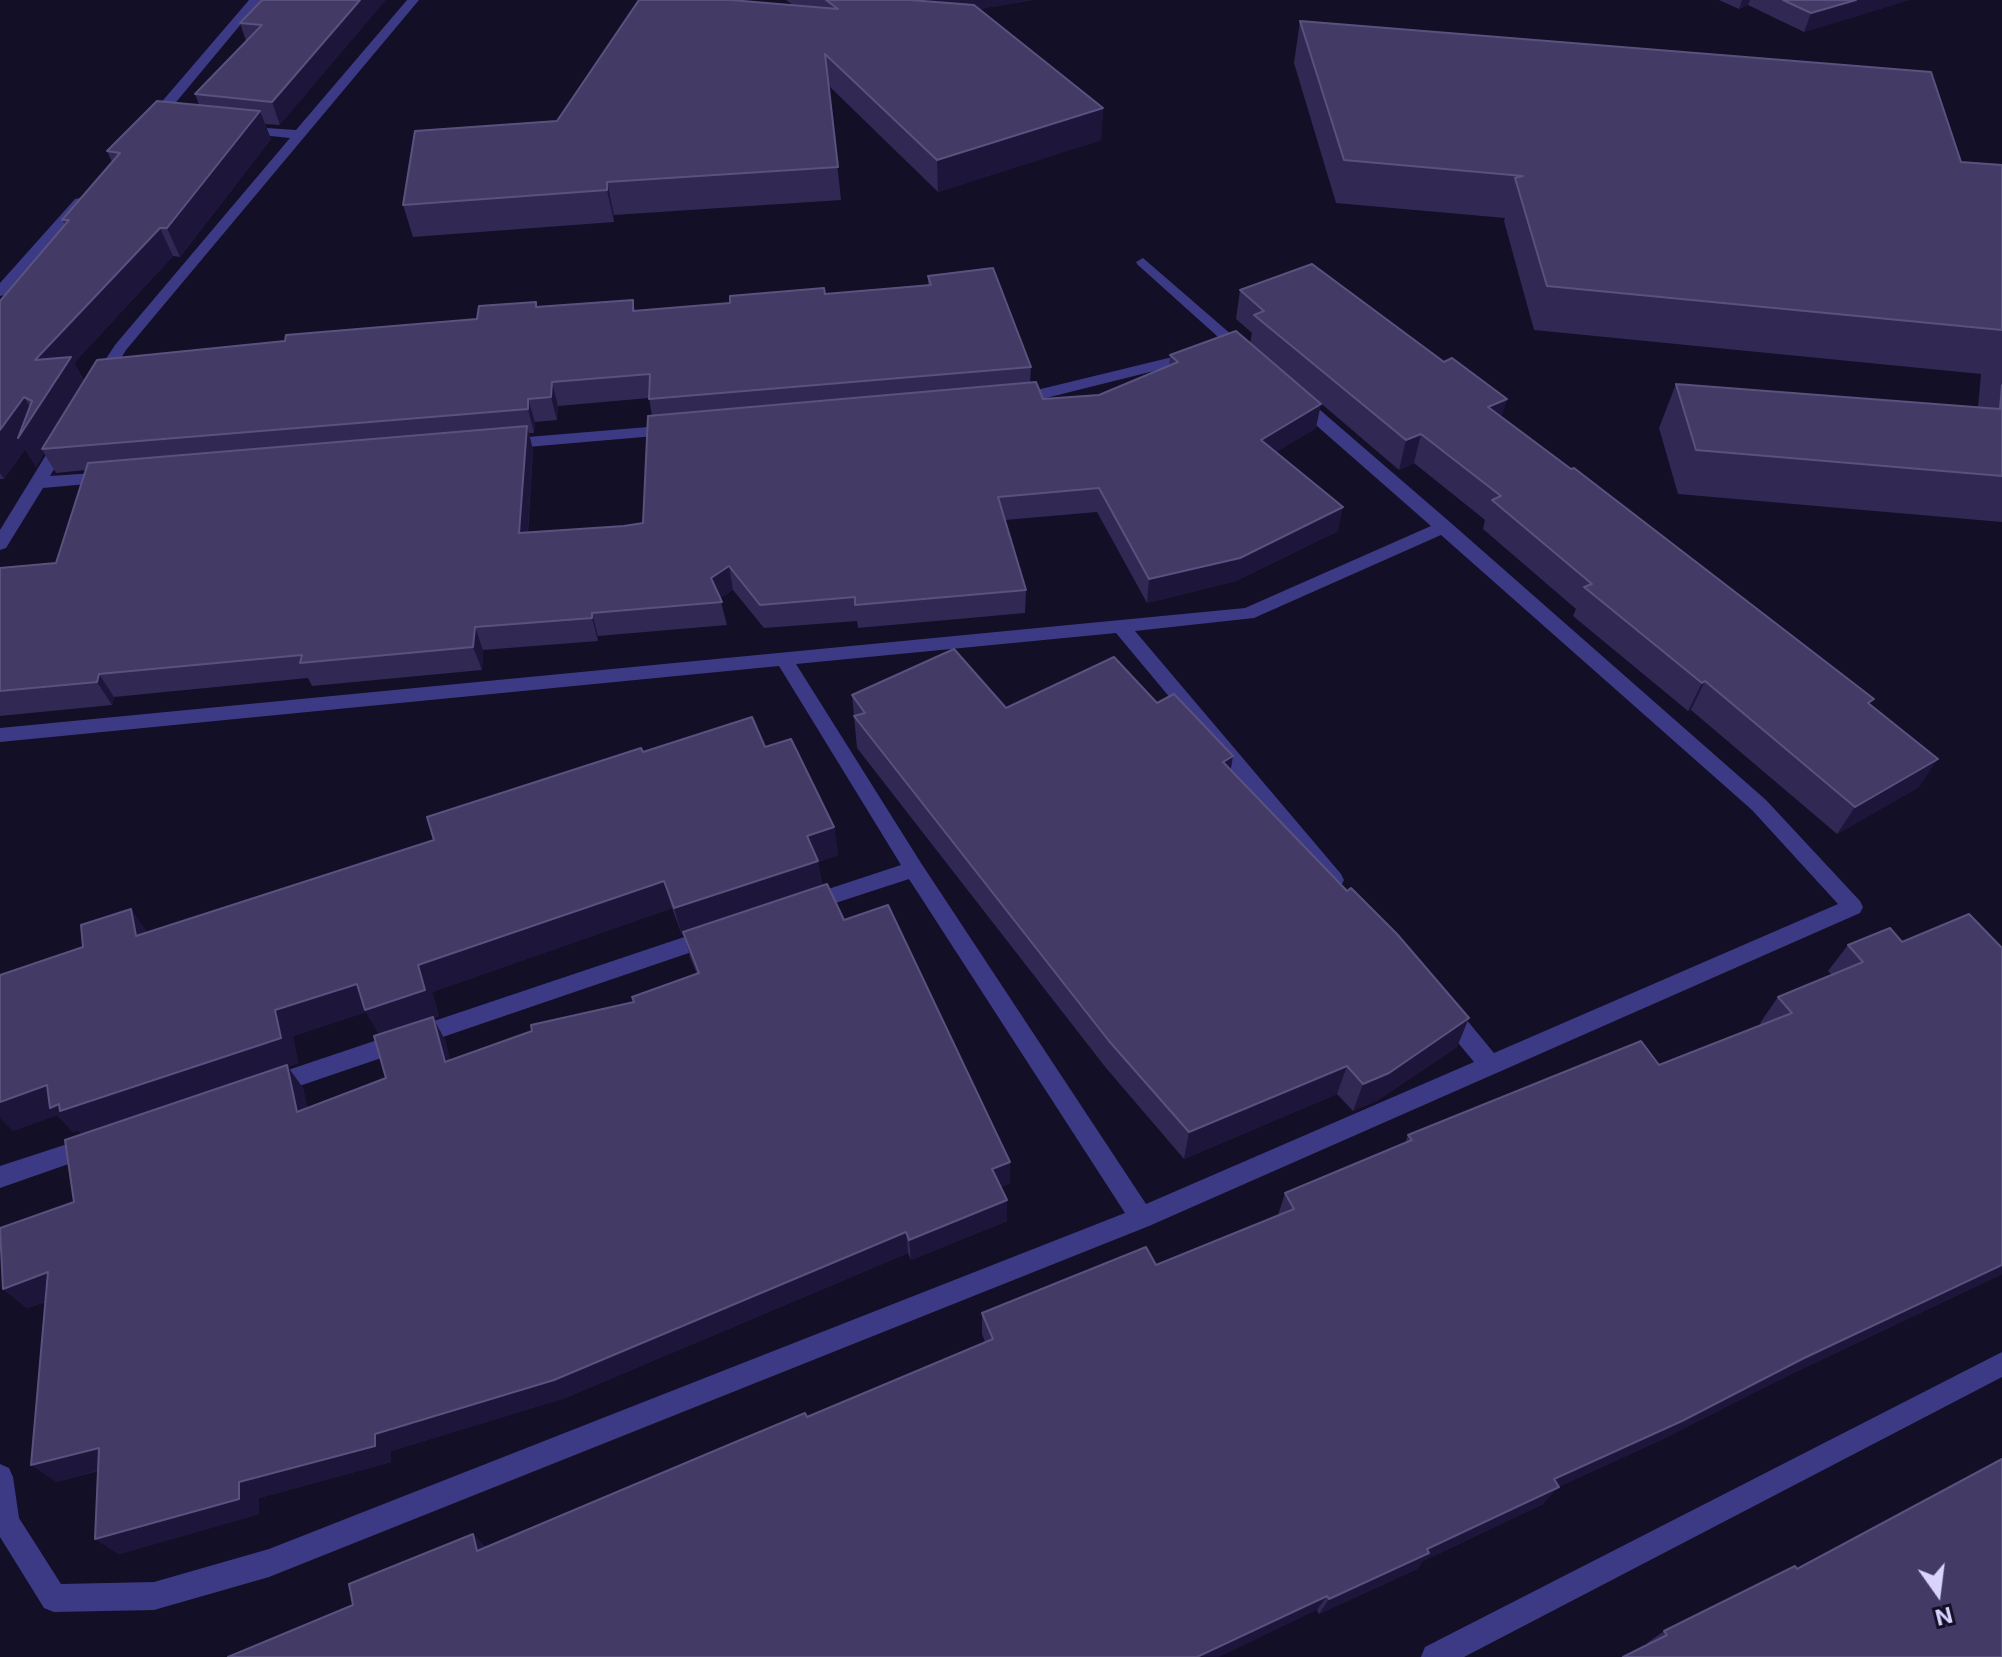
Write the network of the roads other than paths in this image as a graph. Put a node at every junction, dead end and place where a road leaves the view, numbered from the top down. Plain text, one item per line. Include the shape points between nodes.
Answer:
1 (255, 0) edge
2 (413, 0) edge
3 (228, 127) edge
4 (144, 131) edge
5 (301, 135) junction
6 (93, 188) edge
7 (1143, 262) dead end
8 (0, 292) edge
9 (1220, 350) junction
10 (1259, 366) edge
11 (1282, 386) edge
12 (95, 389) edge
13 (995, 403) edge
14 (697, 428) edge
15 (70, 429) edge
16 (493, 445) edge
17 (131, 475) edge
18 (37, 483) junction
19 (1445, 527) junction
20 (0, 544) edge
21 (1120, 626) junction
22 (783, 658) junction
23 (0, 735) edge
24 (914, 869) junction
25 (1346, 894) edge
26 (794, 909) edge
27 (735, 929) edge
28 (1439, 1004) edge
29 (1490, 1065) junction
30 (255, 1091) edge
31 (120, 1137) edge
32 (0, 1177) edge
33 (1141, 1218) junction
34 (2002, 1364) edge
35 (0, 1477) edge
36 (1435, 1657) edge

1 - 4 street via 162,120
2 - 5 street
3 - 5 street
5 - 12 street via 120,348
6 - 8 street
7 - 9 street
9 - 10 street
9 - 13 street via 1027,400
11 - 19 street
14 - 16 street
15 - 18 street
17 - 18 street
18 - 20 street
19 - 21 street via 1248,614
19 - 29 street via 1759,805 1853,907
21 - 22 street
21 - 25 street
22 - 23 street
22 - 24 street
24 - 26 street
24 - 33 street
27 - 30 street
28 - 29 street
29 - 33 street
31 - 32 street
33 - 35 street via 269,1563 154,1596 54,1598 6,1522
34 - 36 street

